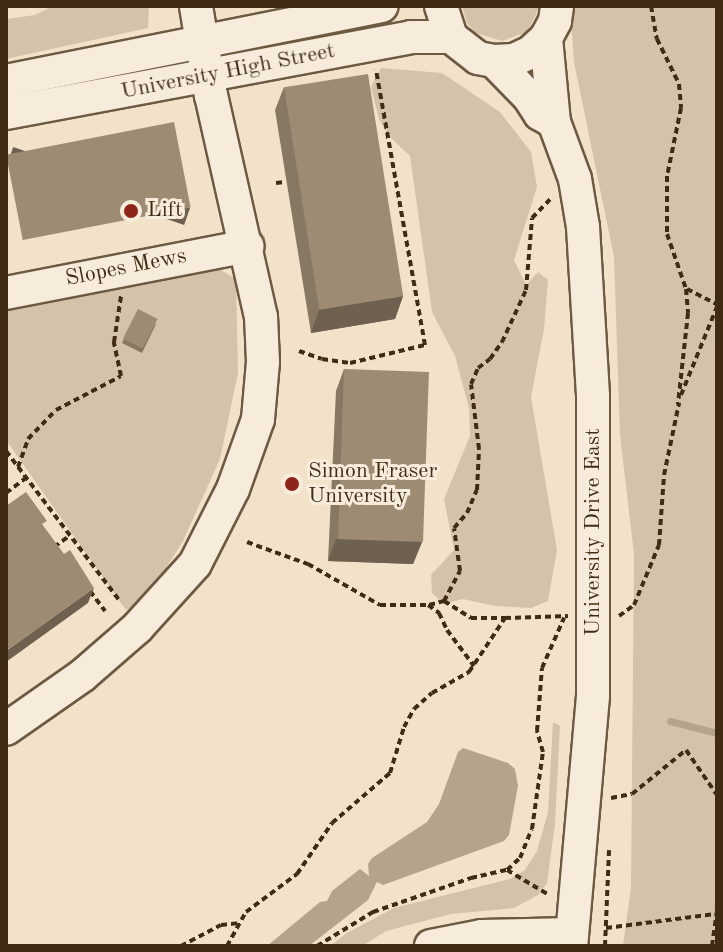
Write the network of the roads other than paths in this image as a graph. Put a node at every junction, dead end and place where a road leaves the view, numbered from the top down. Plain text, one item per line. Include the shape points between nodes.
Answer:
1 (196, 6) edge
2 (382, 6) edge
3 (441, 6) edge
4 (557, 6) edge
5 (451, 37) junction
6 (546, 38) junction
7 (205, 60) junction
8 (494, 61) junction
9 (6, 81) edge
10 (6, 113) edge
11 (554, 122) junction
12 (247, 246) junction
13 (6, 293) edge
14 (6, 729) edge
15 (572, 940) edge
16 (488, 941) edge
17 (431, 946) edge

1 - 7 street
2 - 7 street, University High Street
3 - 5 street
4 - 6 street
5 - 7 street, University High Street
5 - 8 street via 470,53
6 - 8 street via 514,60
6 - 11 street, University Drive East
7 - 9 street, University High Street
7 - 10 street, University High Street
7 - 12 street
8 - 11 street, University Drive East via 540,114
11 - 15 street, University Drive East via 575,179 583,227 593,396 593,696
12 - 13 street, Slopes Mews
12 - 14 street via 261,317 263,362 258,419 233,489 195,564 148,618 83,675
15 - 16 street
16 - 17 street

